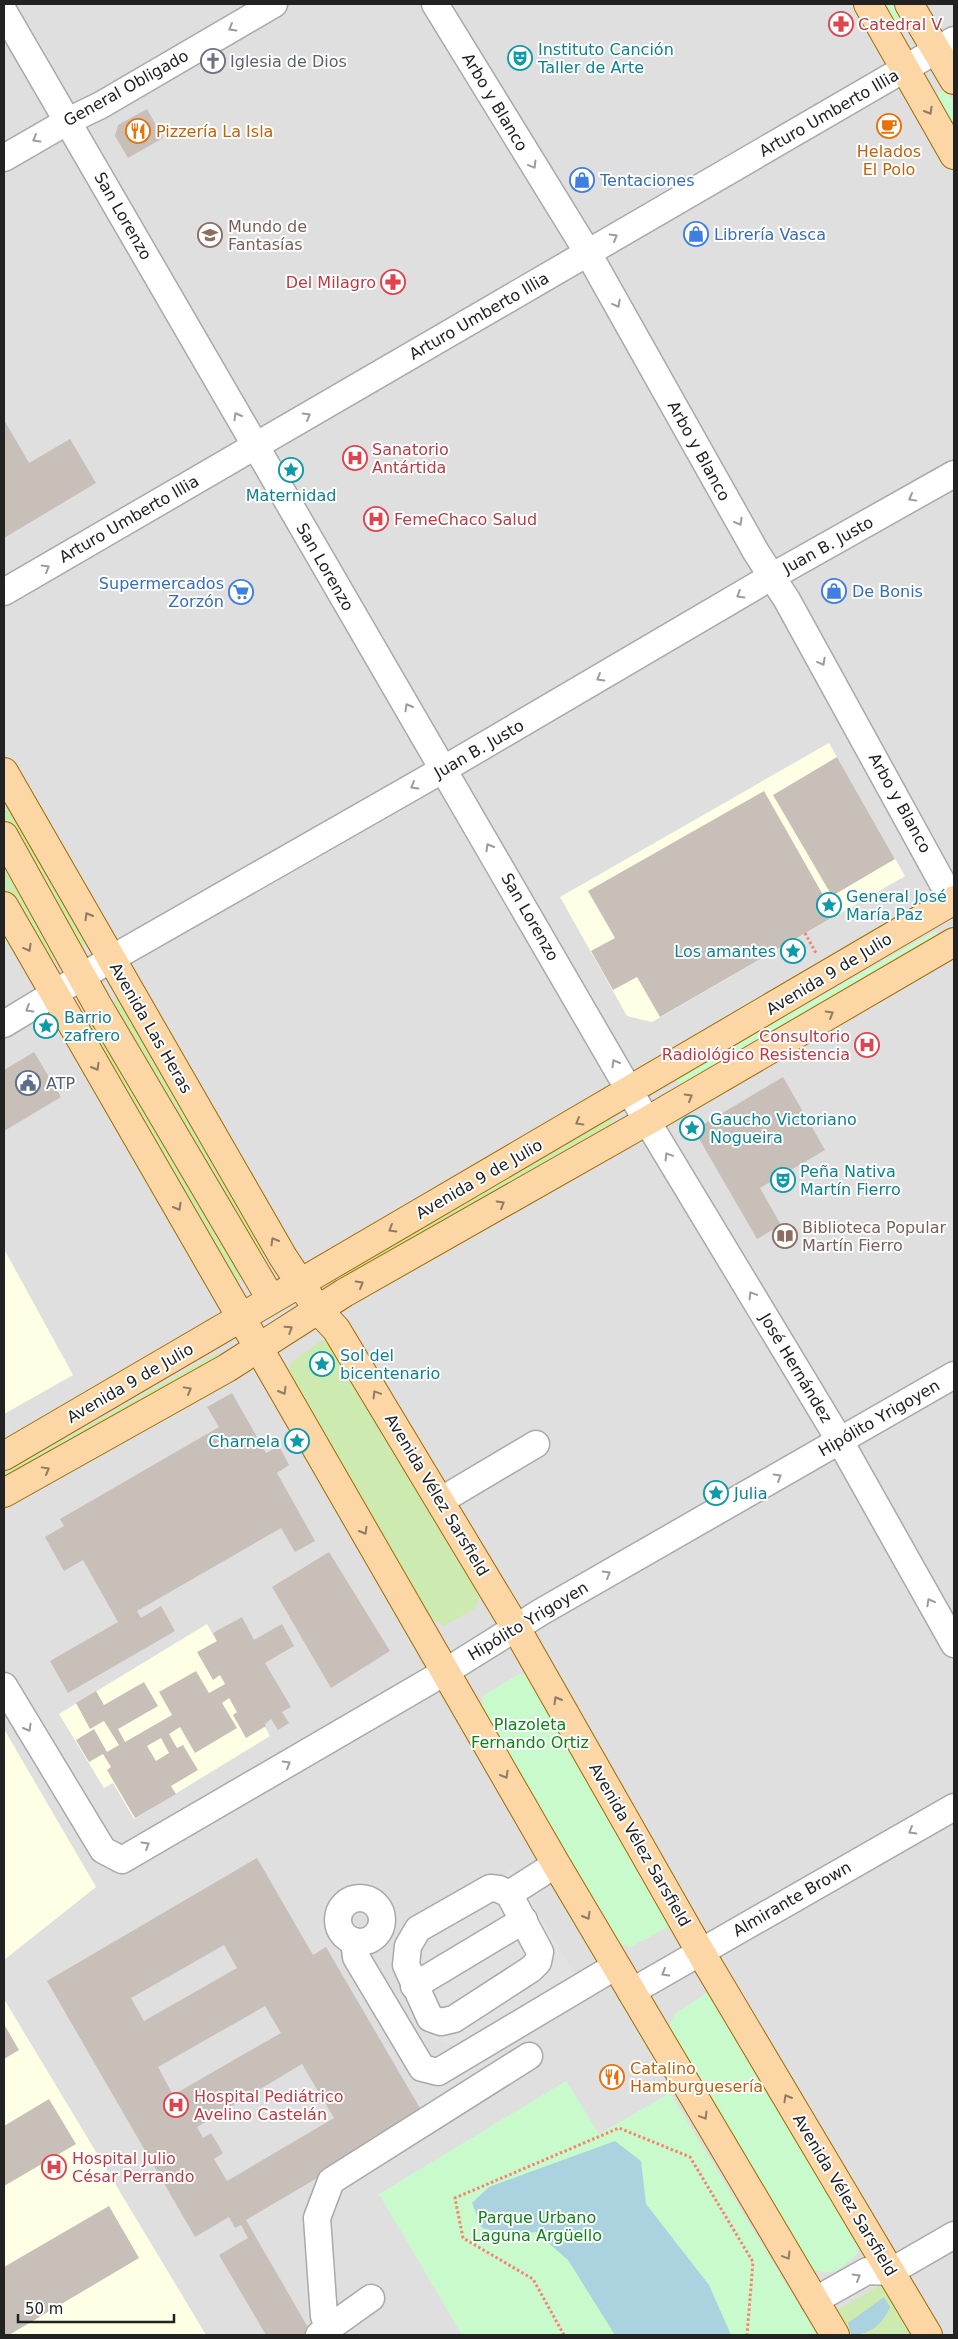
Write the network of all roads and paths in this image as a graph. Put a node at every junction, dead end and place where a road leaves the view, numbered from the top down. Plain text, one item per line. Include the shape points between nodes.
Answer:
1 (274, 4) edge
2 (435, 4) edge
3 (868, 4) edge
4 (910, 4) edge
5 (4, 12) edge
6 (946, 46) edge
7 (905, 69) junction
8 (954, 80) edge
9 (68, 121) junction
10 (954, 154) edge
11 (4, 158) edge
12 (588, 253) junction
13 (254, 446) junction
14 (954, 474) edge
15 (771, 577) junction
16 (4, 592) edge
17 (444, 769) junction
18 (4, 772) edge
19 (4, 836) edge
20 (954, 902) edge
21 (4, 906) edge
22 (805, 933) dead end
23 (954, 942) edge
24 (818, 958) dead end
25 (111, 959) junction
26 (83, 977) junction
27 (54, 994) junction
28 (4, 1024) edge
29 (631, 1092) junction
30 (647, 1121) junction
31 (300, 1283) junction
32 (271, 1300) junction
33 (318, 1310) junction
34 (243, 1318) junction
35 (259, 1348) junction
36 (954, 1375) edge
37 (840, 1441) junction
38 (536, 1444) dead end
39 (4, 1456) edge
40 (4, 1493) edge
41 (440, 1501) junction
42 (516, 1628) junction
43 (954, 1644) edge
44 (445, 1672) junction
45 (4, 1686) edge
46 (954, 1807) edge
47 (556, 1864) junction
48 (509, 1894) junction
49 (524, 1920) junction
50 (354, 1941) dead end
51 (701, 1953) junction
52 (616, 1966) junction
53 (414, 1986) junction
54 (631, 1992) junction
55 (529, 2056) dead end
56 (438, 2072) junction
57 (455, 2102) junction
58 (954, 2235) edge
59 (890, 2272) junction
60 (371, 2298) dead end
61 (814, 2302) junction
62 (323, 2332) edge
63 (564, 2335) edge
64 (747, 2335) edge
65 (835, 2335) edge
66 (928, 2335) edge

1 -> 9 street, General Obligado
2 -> 12 street, Arbo y Blanco
3 - 7 main road
4 - 6 main road
5 - 9 street, San Lorenzo
6 - 7 street, Arturo Umberto Illia
6 - 8 main road
7 -> 10 main road
12 -> 7 street, Arturo Umberto Illia
9 -> 11 street, General Obligado
13 -> 9 street, San Lorenzo
13 -> 12 street, Arturo Umberto Illia
12 -> 15 street, Arbo y Blanco
16 -> 13 street, Arturo Umberto Illia
17 -> 13 street, San Lorenzo
14 -> 15 street, Juan B. Justo
15 -> 17 street, Juan B. Justo
15 -> 20 street, Arbo y Blanco via 787,600
17 -> 25 street, Juan B. Justo
29 -> 17 street, San Lorenzo
25 -> 18 main road, Avenida Las Heras
19 - 26 main road, Avenida Las Heras
20 - 29 main road, Avenida 9 de Julio
21 -> 27 main road
22 - 24 path
30 -> 23 main road, Avenida 9 de Julio
25 - 26 street, Juan B. Justo
31 -> 25 main road, Avenida Las Heras
26 - 27 street, Juan B. Justo
26 - 32 main road, Avenida Las Heras
27 -> 28 street, Juan B. Justo
27 -> 34 main road
29 - 30 street, San Lorenzo
29 -> 31 main road, Avenida 9 de Julio
33 -> 30 main road, Avenida 9 de Julio
37 -> 30 street, José Hernández
31 - 32 main road, Avenida 9 de Julio
31 - 33 main road, Avenida Vélez Sarsfield
32 - 34 main road, Avenida 9 de Julio
35 -> 33 main road, Avenida 9 de Julio
41 -> 33 main road, Avenida Vélez Sarsfield via 336,1329
34 - 35 main road
34 - 39 main road, Avenida 9 de Julio
40 -> 35 main road, Avenida 9 de Julio
35 -> 44 main road
36 - 37 street, Hipólito Yrigoyen
42 -> 37 street, Hipólito Yrigoyen
43 -> 37 street, José Hernández
38 - 41 street
41 - 42 main road, Avenida Vélez Sarsfield
42 - 44 street, Hipólito Yrigoyen
51 -> 42 main road, Avenida Vélez Sarsfield
45 -> 44 street, Hipólito Yrigoyen via 103,1850 122,1860
44 -> 47 main road
46 -> 51 street, Almirante Brown
47 - 48 street
47 -> 52 main road
48 - 49 street
48 - 53 street via 490,1888 418,1928 408,1946 406,1965
49 - 53 street
49 - 53 street via 540,1952 538,1962 454,2019 441,2022 430,2018
50 - 56 street via 356,1957 422,2068
51 -> 54 street, Almirante Brown
59 -> 51 main road, Avenida Vélez Sarsfield
52 - 54 main road
52 - 56 street
54 -> 61 main road
55 - 57 street
56 - 57 street
57 - 62 street via 331,2181 317,2218
58 - 59 street
61 -> 59 street via 867,2271
59 - 66 main road, Avenida Vélez Sarsfield
60 - 62 street
61 - 65 main road
63 - 64 path via 533,2279 462,2238 454,2198 618,2128 690,2157 753,2262

